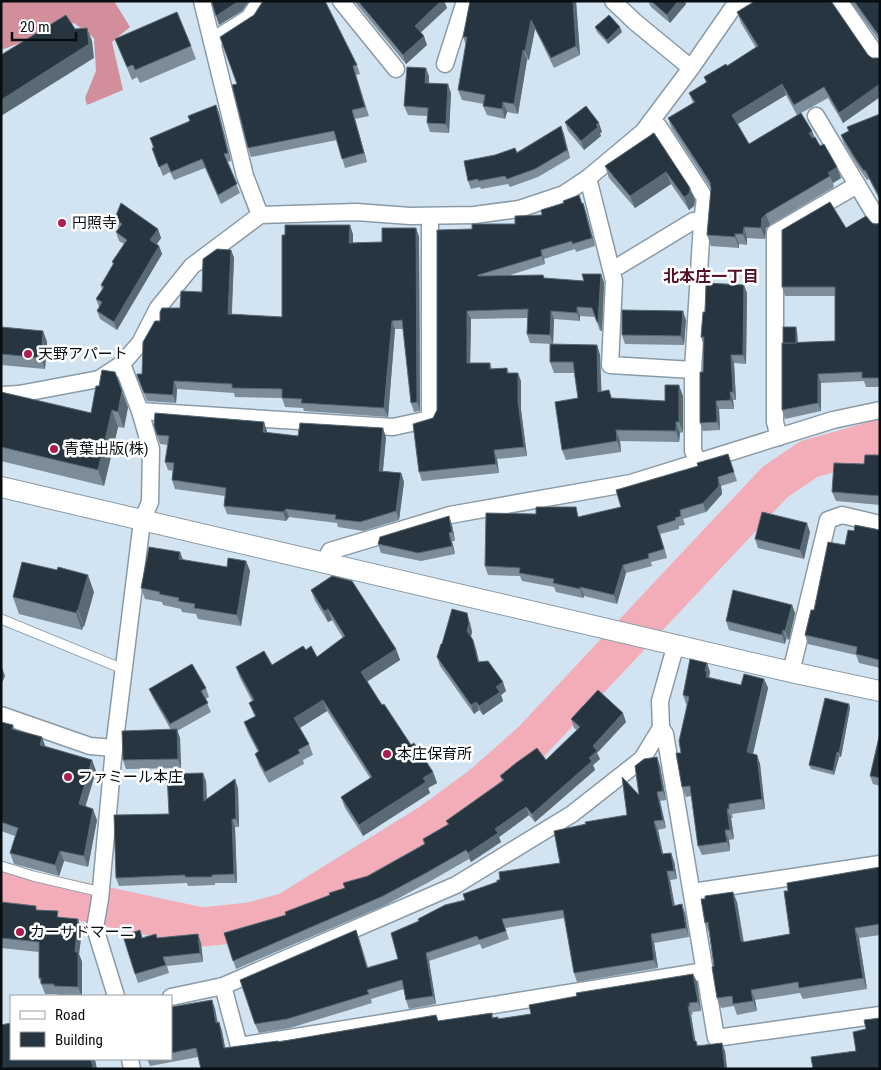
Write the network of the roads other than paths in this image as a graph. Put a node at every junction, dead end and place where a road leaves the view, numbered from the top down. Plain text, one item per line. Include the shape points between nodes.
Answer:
1 (202, 1) edge
2 (260, 1) edge
3 (341, 1) edge
4 (464, 1) edge
5 (613, 1) edge
6 (746, 1) edge
7 (839, 1) edge
8 (212, 41) junction
9 (880, 60) edge
10 (445, 64) dead end
11 (691, 68) junction
12 (396, 69) dead end
13 (816, 116) dead end
14 (651, 121) junction
15 (588, 178) junction
16 (857, 185) junction
17 (260, 215) junction
18 (430, 216) junction
19 (702, 223) junction
20 (880, 223) edge
21 (611, 268) junction
22 (122, 364) junction
23 (693, 370) junction
24 (1, 395) edge
25 (880, 410) edge
26 (140, 411) junction
27 (779, 437) junction
28 (698, 462) junction
29 (1, 487) edge
30 (142, 521) junction
31 (880, 524) edge
32 (324, 563) junction
33 (1, 619) edge
34 (676, 644) junction
35 (123, 669) junction
36 (791, 672) junction
37 (880, 691) edge
38 (1, 715) edge
39 (661, 728) junction
40 (114, 748) junction
41 (880, 864) edge
42 (1, 866) edge
43 (692, 892) junction
44 (101, 896) junction
45 (705, 971) junction
46 (223, 986) junction
47 (116, 995) edge
48 (172, 997) edge
49 (880, 1015) edge

1 - 8 street
2 - 8 street via 249,18
3 - 12 street
4 - 10 street
5 - 11 street
6 - 11 street via 732,9
7 - 9 street
8 - 17 street via 245,176
11 - 14 street
13 - 16 street
14 - 15 street via 643,132
14 - 19 street via 659,127 705,198
15 - 18 street via 564,194 519,209
15 - 21 street
16 - 20 street
16 - 27 street via 775,233 775,422
17 - 18 street via 356,212
17 - 22 street via 192,266 158,308 140,344
18 - 26 street via 430,419 393,427
19 - 21 street via 692,221
19 - 23 street
21 - 23 street via 614,281 610,365
22 - 24 street via 98,379
22 - 26 street
23 - 28 street via 693,451
25 - 27 street
26 - 30 street via 151,449 150,502
27 - 28 street
28 - 32 street via 632,483 450,515 330,551
29 - 30 street
30 - 32 street
30 - 35 street
31 - 36 street via 842,515 828,520
32 - 34 street
33 - 35 lane
34 - 36 street
34 - 39 street via 660,701
35 - 40 street
36 - 37 street
38 - 40 street via 90,746
39 - 43 street via 666,734
39 - 46 street via 642,759 572,814 456,885
40 - 44 street
41 - 43 street
42 - 44 lane
43 - 45 street
44 - 47 street via 95,928
45 - 46 street via 239,1046
45 - 49 street via 716,1038
46 - 48 street

